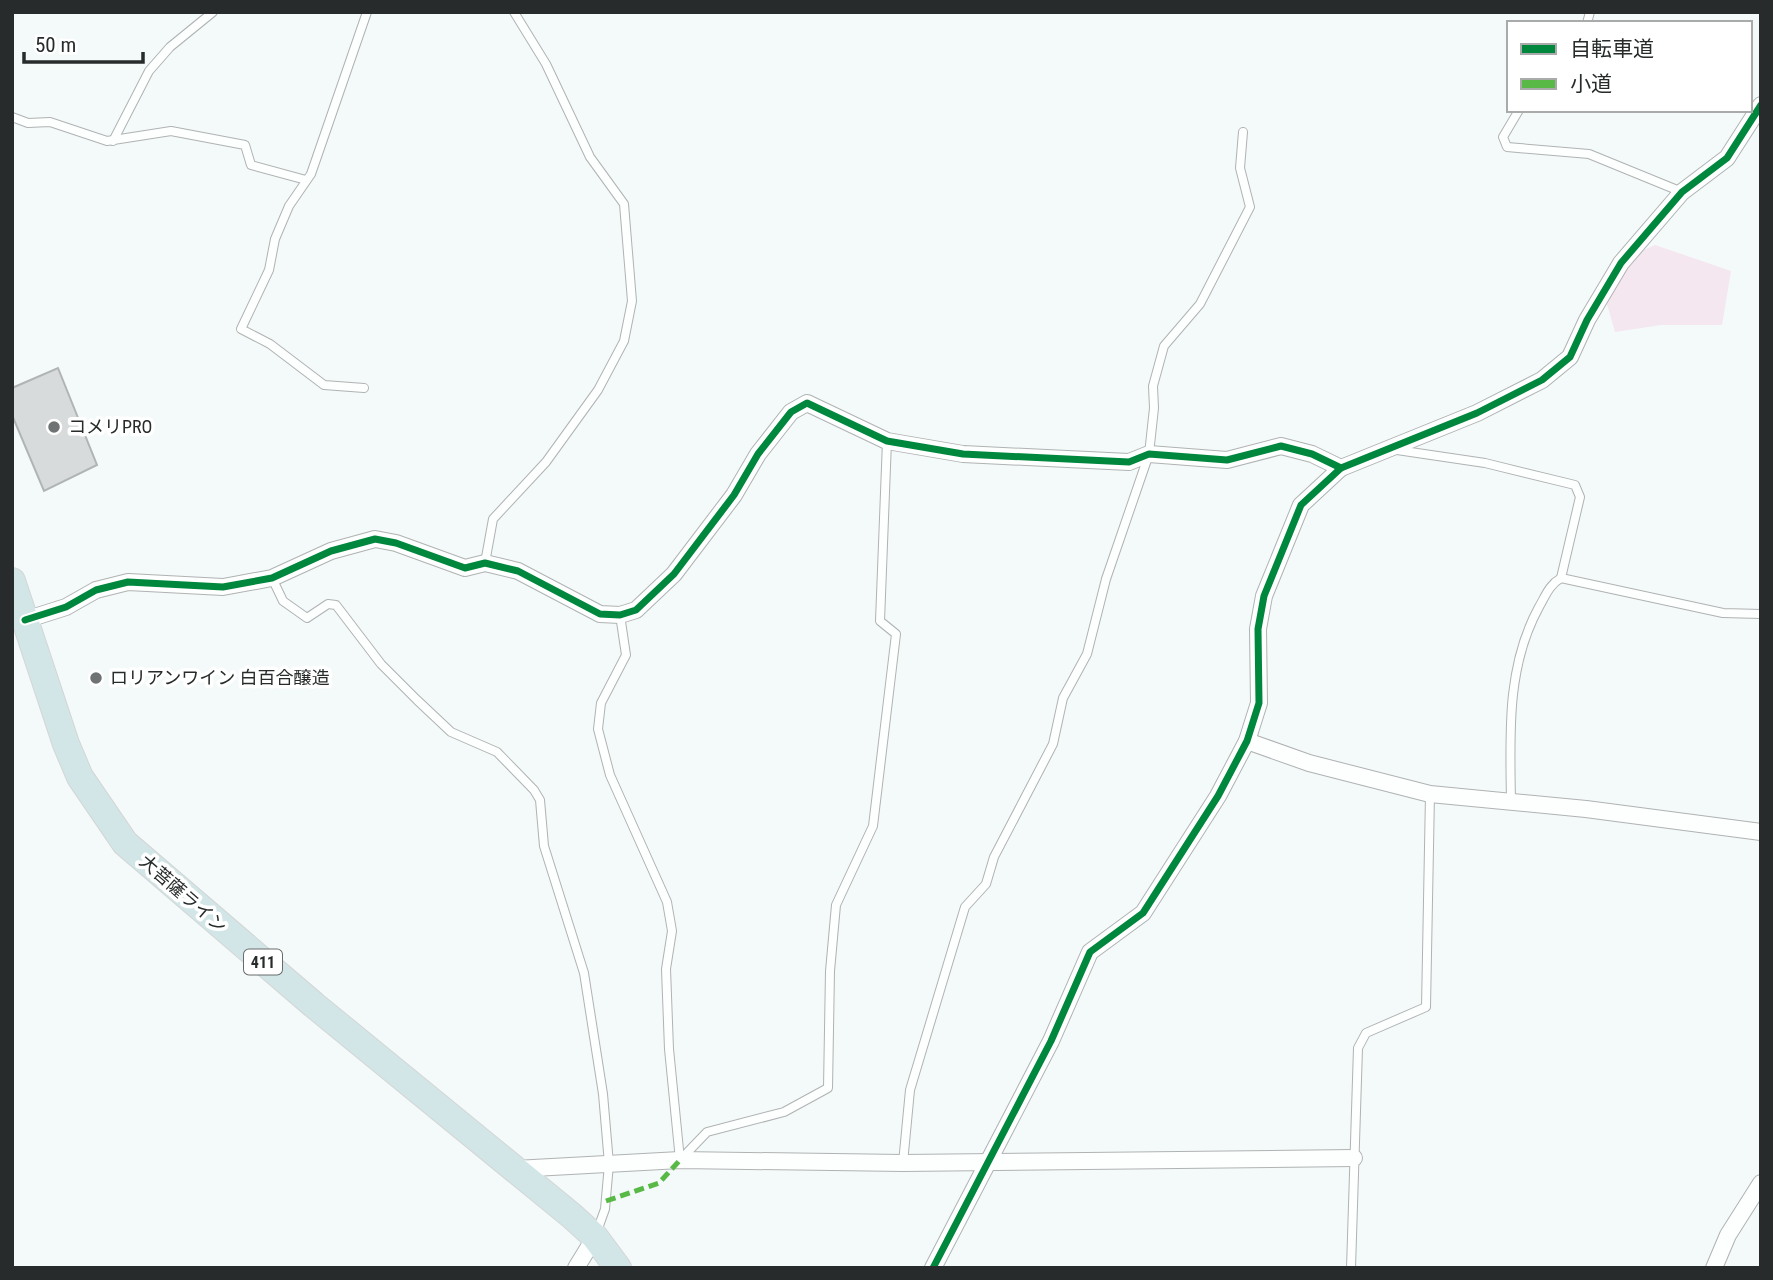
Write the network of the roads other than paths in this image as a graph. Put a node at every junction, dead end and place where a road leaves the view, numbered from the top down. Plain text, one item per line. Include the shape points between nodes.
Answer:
1 (213, 12) edge
2 (367, 12) edge
3 (514, 12) edge
4 (1761, 106) edge
5 (1518, 112) edge
6 (12, 117) edge
7 (1243, 132) dead end
8 (113, 141) junction
9 (306, 180) junction
10 (1682, 192) junction
11 (364, 388) dead end
12 (887, 441) junction
13 (1388, 448) junction
14 (1149, 454) junction
15 (1341, 468) junction
16 (485, 563) junction
17 (272, 578) junction
18 (1561, 578) junction
19 (12, 581) edge
20 (1761, 614) edge
21 (620, 615) junction
22 (25, 620) junction
23 (1247, 741) junction
24 (1430, 794) junction
25 (1511, 802) junction
26 (1761, 832) edge
27 (1354, 1158) junction
28 (680, 1160) junction
29 (990, 1161) junction
30 (903, 1163) junction
31 (609, 1164) junction
32 (514, 1169) junction
33 (1761, 1183) edge
34 (595, 1237) junction
35 (576, 1268) edge
36 (618, 1268) edge
37 (933, 1268) edge
38 (1351, 1268) edge
39 (1714, 1268) edge

1 - 8 lane via 149,71
2 - 9 lane
3 - 16 lane via 546,64 590,157 624,204 632,301 624,341 598,390 546,462 493,519
4 - 10 street via 1727,158
5 - 10 lane via 1503,137 1507,147 1590,154
6 - 8 lane via 28,123 50,122
7 - 14 lane via 1240,168 1250,207 1200,304 1164,346 1153,386
8 - 9 lane via 171,131 227,141 245,145 251,165
9 - 11 lane via 289,206 275,239 269,270 242,329 324,385
10 - 13 street via 1621,263 1570,357 1542,380 1477,413
12 - 14 street via 963,454 1058,460 1129,462
12 - 21 street via 807,403 791,412 674,574 636,610
12 - 28 lane via 880,621 896,634 873,826 836,905 828,1088 784,1112 707,1132
13 - 15 street
13 - 18 lane via 1485,463 1575,485 1580,497
14 - 15 street via 1227,460 1280,446
14 - 30 lane via 1106,579 1087,654 1063,698 1053,744 994,857 986,884 965,907 910,1090
15 - 23 street via 1301,505 1264,596 1258,629 1258,703
16 - 17 street via 465,568 396,542 375,539 331,551
16 - 21 street via 518,571 600,614
17 - 22 street via 223,587 128,582 96,590 66,607
17 - 31 lane via 283,601 307,618 328,604 336,605 382,664 451,732 497,752 540,800 544,846 584,973
18 - 20 lane via 1723,613
18 - 25 lane via 1552,583 1525,632 1510,710
19 - 22 highway, 大菩薩ライン / 411
21 - 28 lane via 626,655 601,703 598,729 610,775 667,902 672,931 666,970 669,1049
22 - 32 highway, 大菩薩ライン / 411 via 66,744 87,787 125,843
23 - 24 street via 1309,763
23 - 29 street via 1143,914 1090,953
24 - 25 street
24 - 27 lane via 1426,1007 1366,1033 1358,1048
25 - 26 street
27 - 29 street
27 - 38 lane
28 - 30 street
28 - 31 street
29 - 30 street
29 - 37 street
31 - 32 street
31 - 34 lane via 605,1209
32 - 34 highway, 大菩薩ライン / 411
33 - 39 street via 1728,1235
34 - 35 street
34 - 36 highway, 大菩薩ライン / 411

